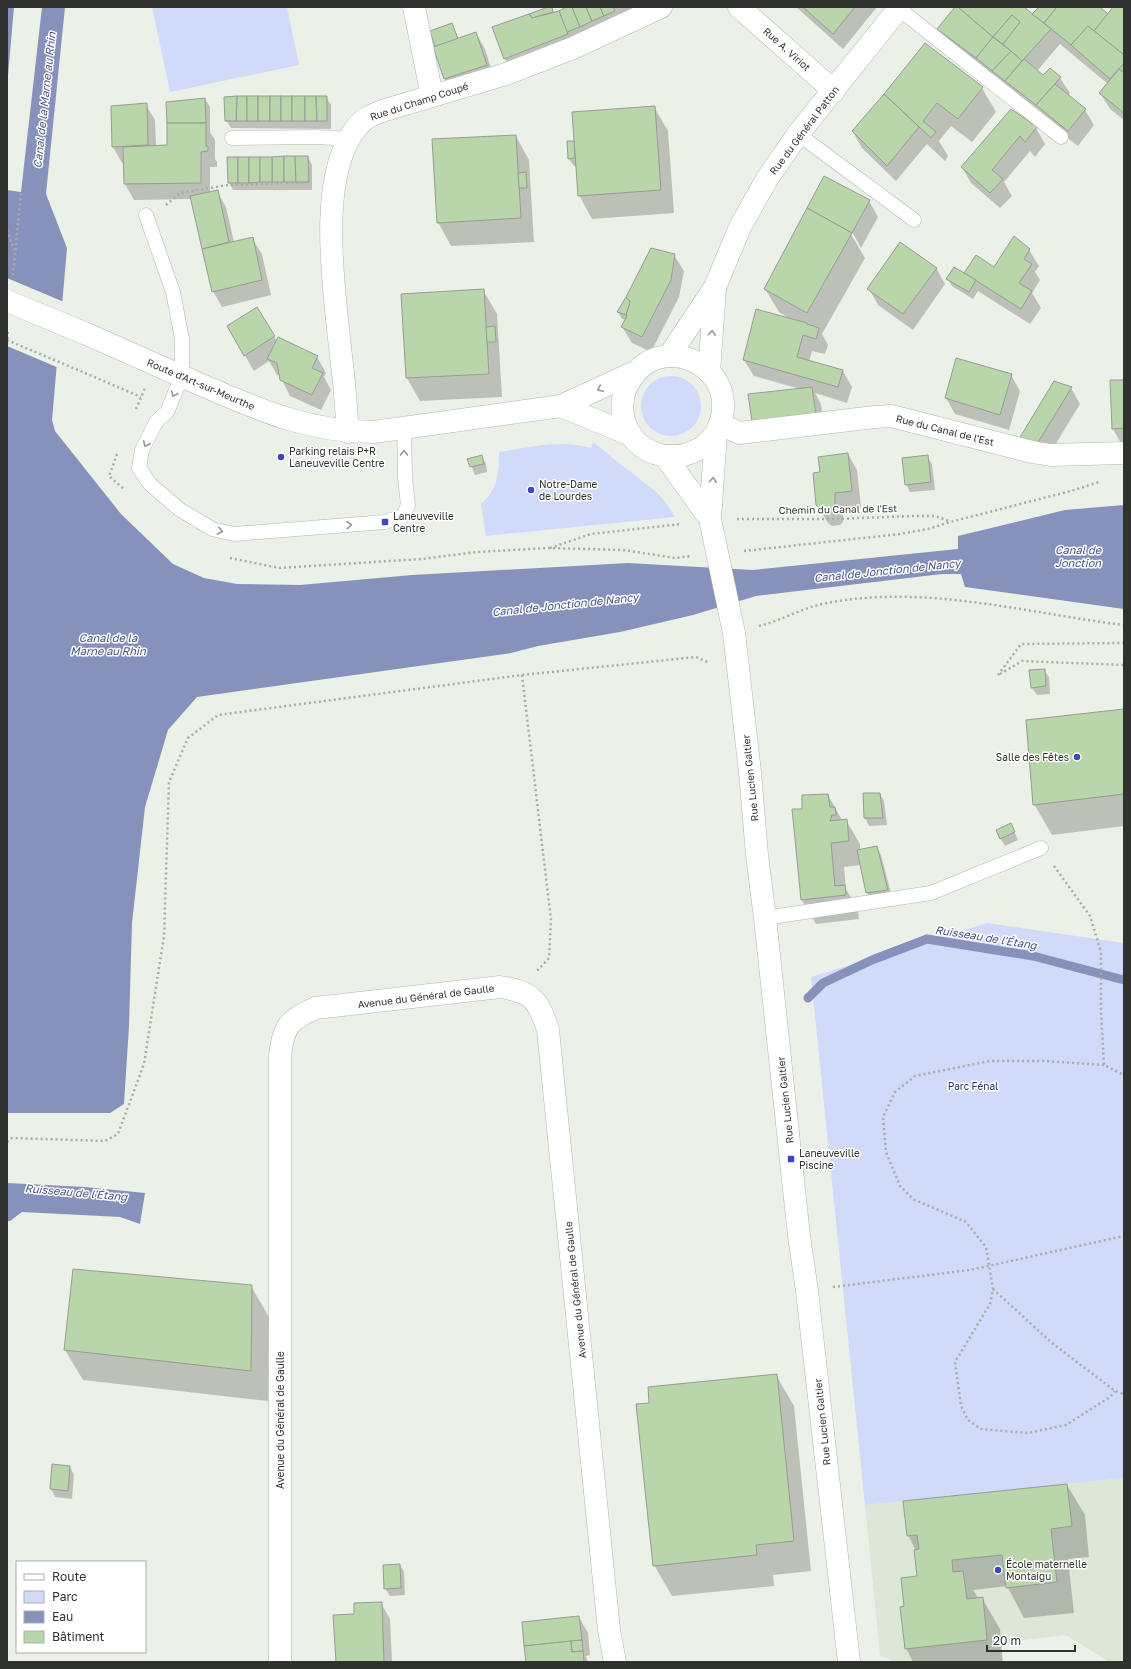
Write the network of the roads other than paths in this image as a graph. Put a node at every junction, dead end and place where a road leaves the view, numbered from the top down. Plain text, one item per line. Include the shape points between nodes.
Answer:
1 (414, 7) edge
2 (661, 7) edge
3 (739, 7) edge
4 (900, 8) edge
5 (834, 91) junction
6 (432, 96) junction
7 (798, 134) junction
8 (1061, 137) dead end
9 (232, 138) dead end
10 (349, 139) junction
11 (147, 218) road end
12 (914, 220) dead end
13 (715, 287) junction
14 (10, 292) edge
15 (669, 356) junction
16 (635, 372) junction
17 (709, 372) junction
18 (182, 376) junction
19 (561, 406) junction
20 (404, 428) junction
21 (718, 429) junction
22 (348, 432) junction
23 (631, 434) junction
24 (1124, 453) edge
25 (665, 456) junction
26 (710, 519) junction
27 (1041, 848) road end
28 (765, 918) junction
29 (280, 1662) edge
30 (614, 1662) edge
31 (849, 1662) edge

1 - 6 street
2 - 6 street, Rue du Champ Coupé via 506,74
3 - 5 street, Rue A. Viriot
4 - 5 street, Rue du Général Patton
4 - 8 lane
5 - 7 street, Rue du Général Patton
6 - 10 street, Rue du Champ Coupé via 366,117
7 - 12 lane
7 - 13 street, Rue du Général Patton via 767,179 740,227
9 - 10 lane
10 - 22 street, Rue du Champ Coupé via 341,157 334,188 331,231 332,274
11 - 18 lane via 173,292 182,339
13 - 15 street, Rue du Général Patton
17 -> 13 street, Rue du Général Patton
14 - 18 street, Route d'Art-sur-Meurthe, bridge via 89,335
15 - 16 street via 657,358
15 - 17 street via 686,357
16 -> 19 street
16 - 23 street via 626,387 622,403 624,420
17 - 21 street via 716,380 724,407
18 -> 20 lane via 167,412 156,422 142,450 139,468 150,484 179,509 212,529 234,534 385,522 403,516 408,505
18 - 22 street, Route d'Art-sur-Meurthe via 282,418
19 - 20 street, Route d'Art-sur-Meurthe
19 - 23 street
20 - 22 street, Route d'Art-sur-Meurthe
21 - 24 street, Rue du Canal de l'Est via 740,433 891,416 1032,452 1051,455
21 - 25 street via 703,448 685,456
26 -> 21 street
23 - 25 street via 646,449
25 - 26 street
26 - 28 street, Rue Lucien Galtier, bridge via 734,633
27 - 28 lane via 931,893
28 - 31 street, Rue Lucien Galtier
29 - 30 street, Avenue du Général de Gaulle via 282,1037 291,1023 303,1013 316,1008 500,987 518,990 532,997 542,1011 548,1030

